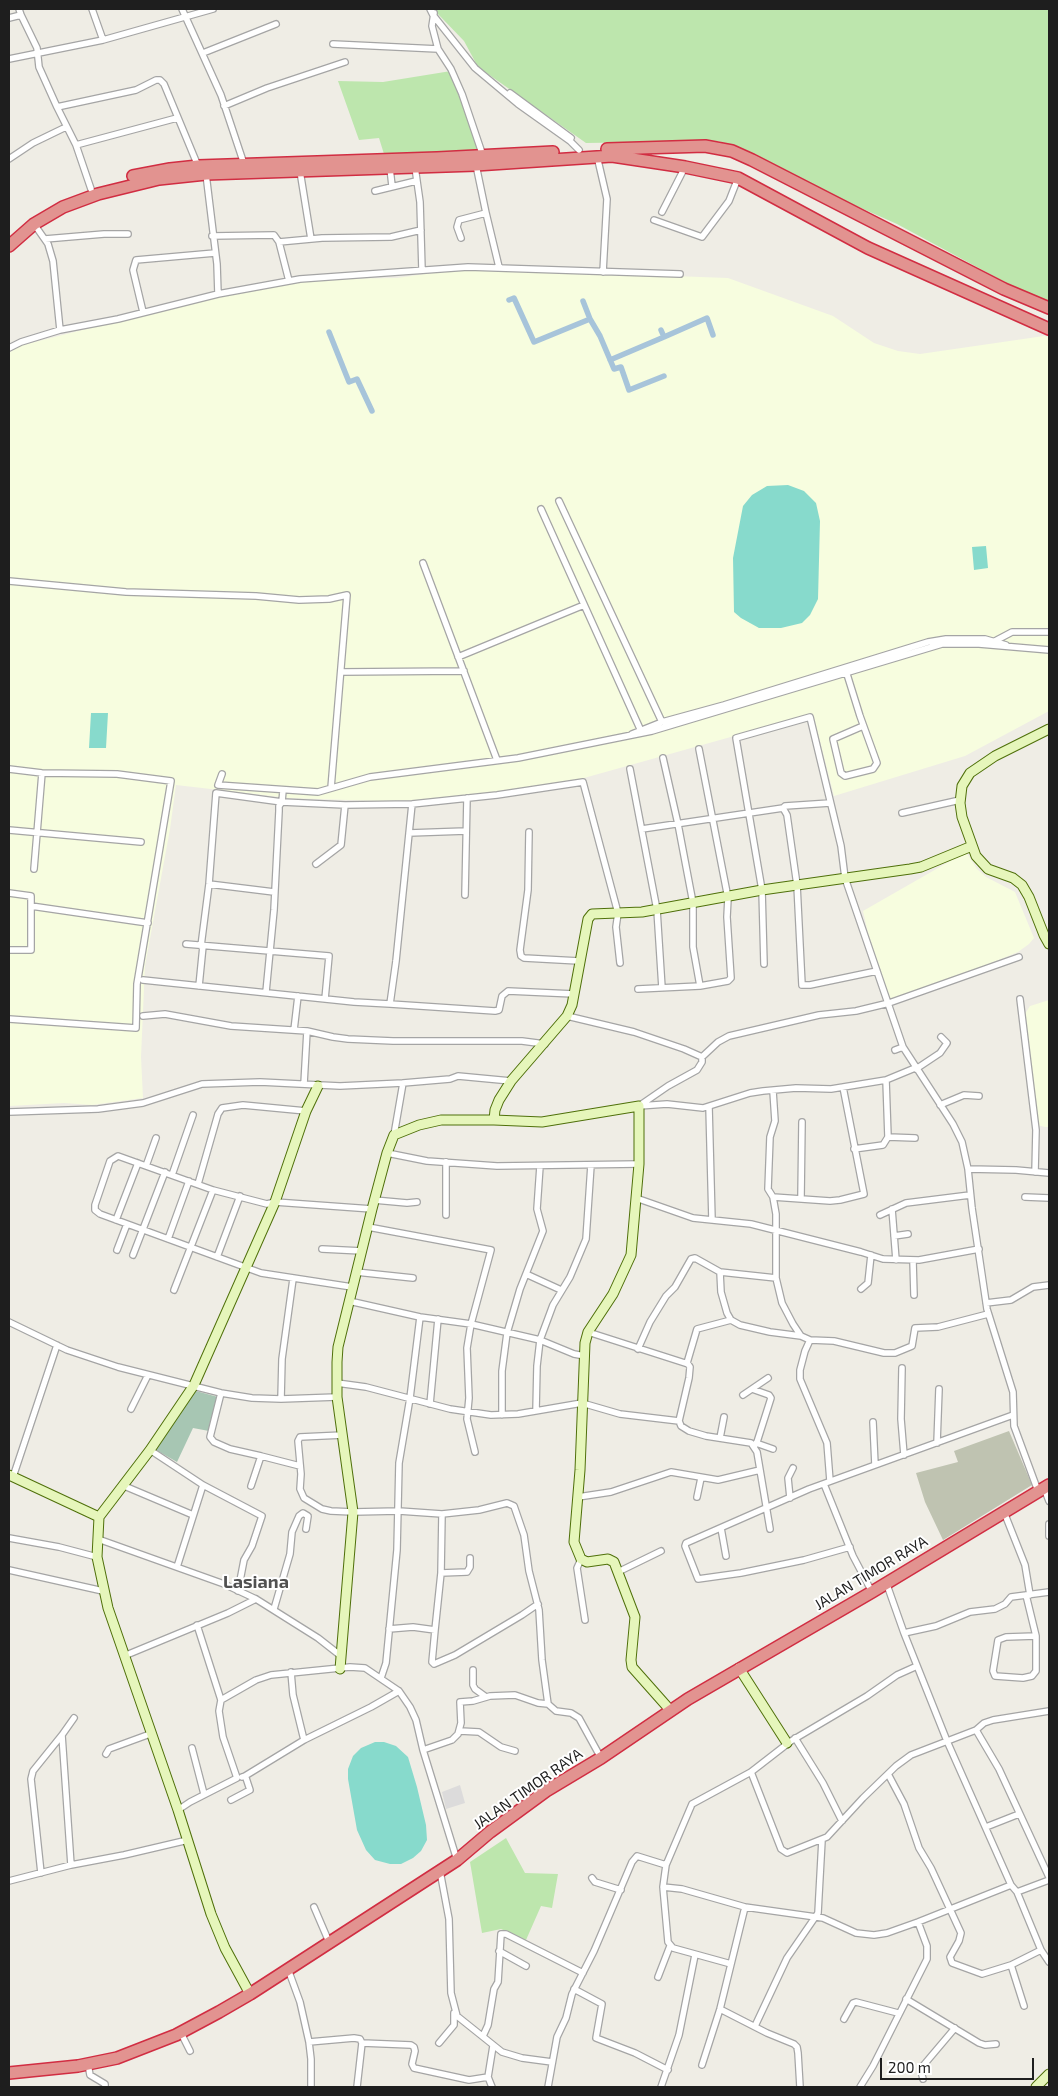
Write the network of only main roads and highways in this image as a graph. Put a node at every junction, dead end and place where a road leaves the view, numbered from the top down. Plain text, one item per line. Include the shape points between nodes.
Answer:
1 (674, 147) junction
2 (480, 160) junction
3 (672, 165) junction
4 (275, 167) junction
5 (202, 170) junction
6 (9, 236) edge
7 (9, 246) edge
8 (1049, 308) edge
9 (1049, 329) edge
10 (1044, 1488) edge
11 (9, 2073) edge

1 - 2 highway via 578,150
1 - 3 highway
1 - 8 highway via 713,147 752,160 1004,289
2 - 3 highway via 597,156 628,157
2 - 4 highway
2 - 4 highway via 390,168 300,171
3 - 9 highway via 738,178 868,248
4 - 5 highway
4 - 5 highway via 244,164
5 - 6 highway via 151,172 91,189 59,200
5 - 7 highway via 98,194 63,206 34,224
10 - 11 highway, JALAN TIMOR RAYA via 688,1699 527,1805 457,1860 250,1994 181,2033 134,2052 88,2064

